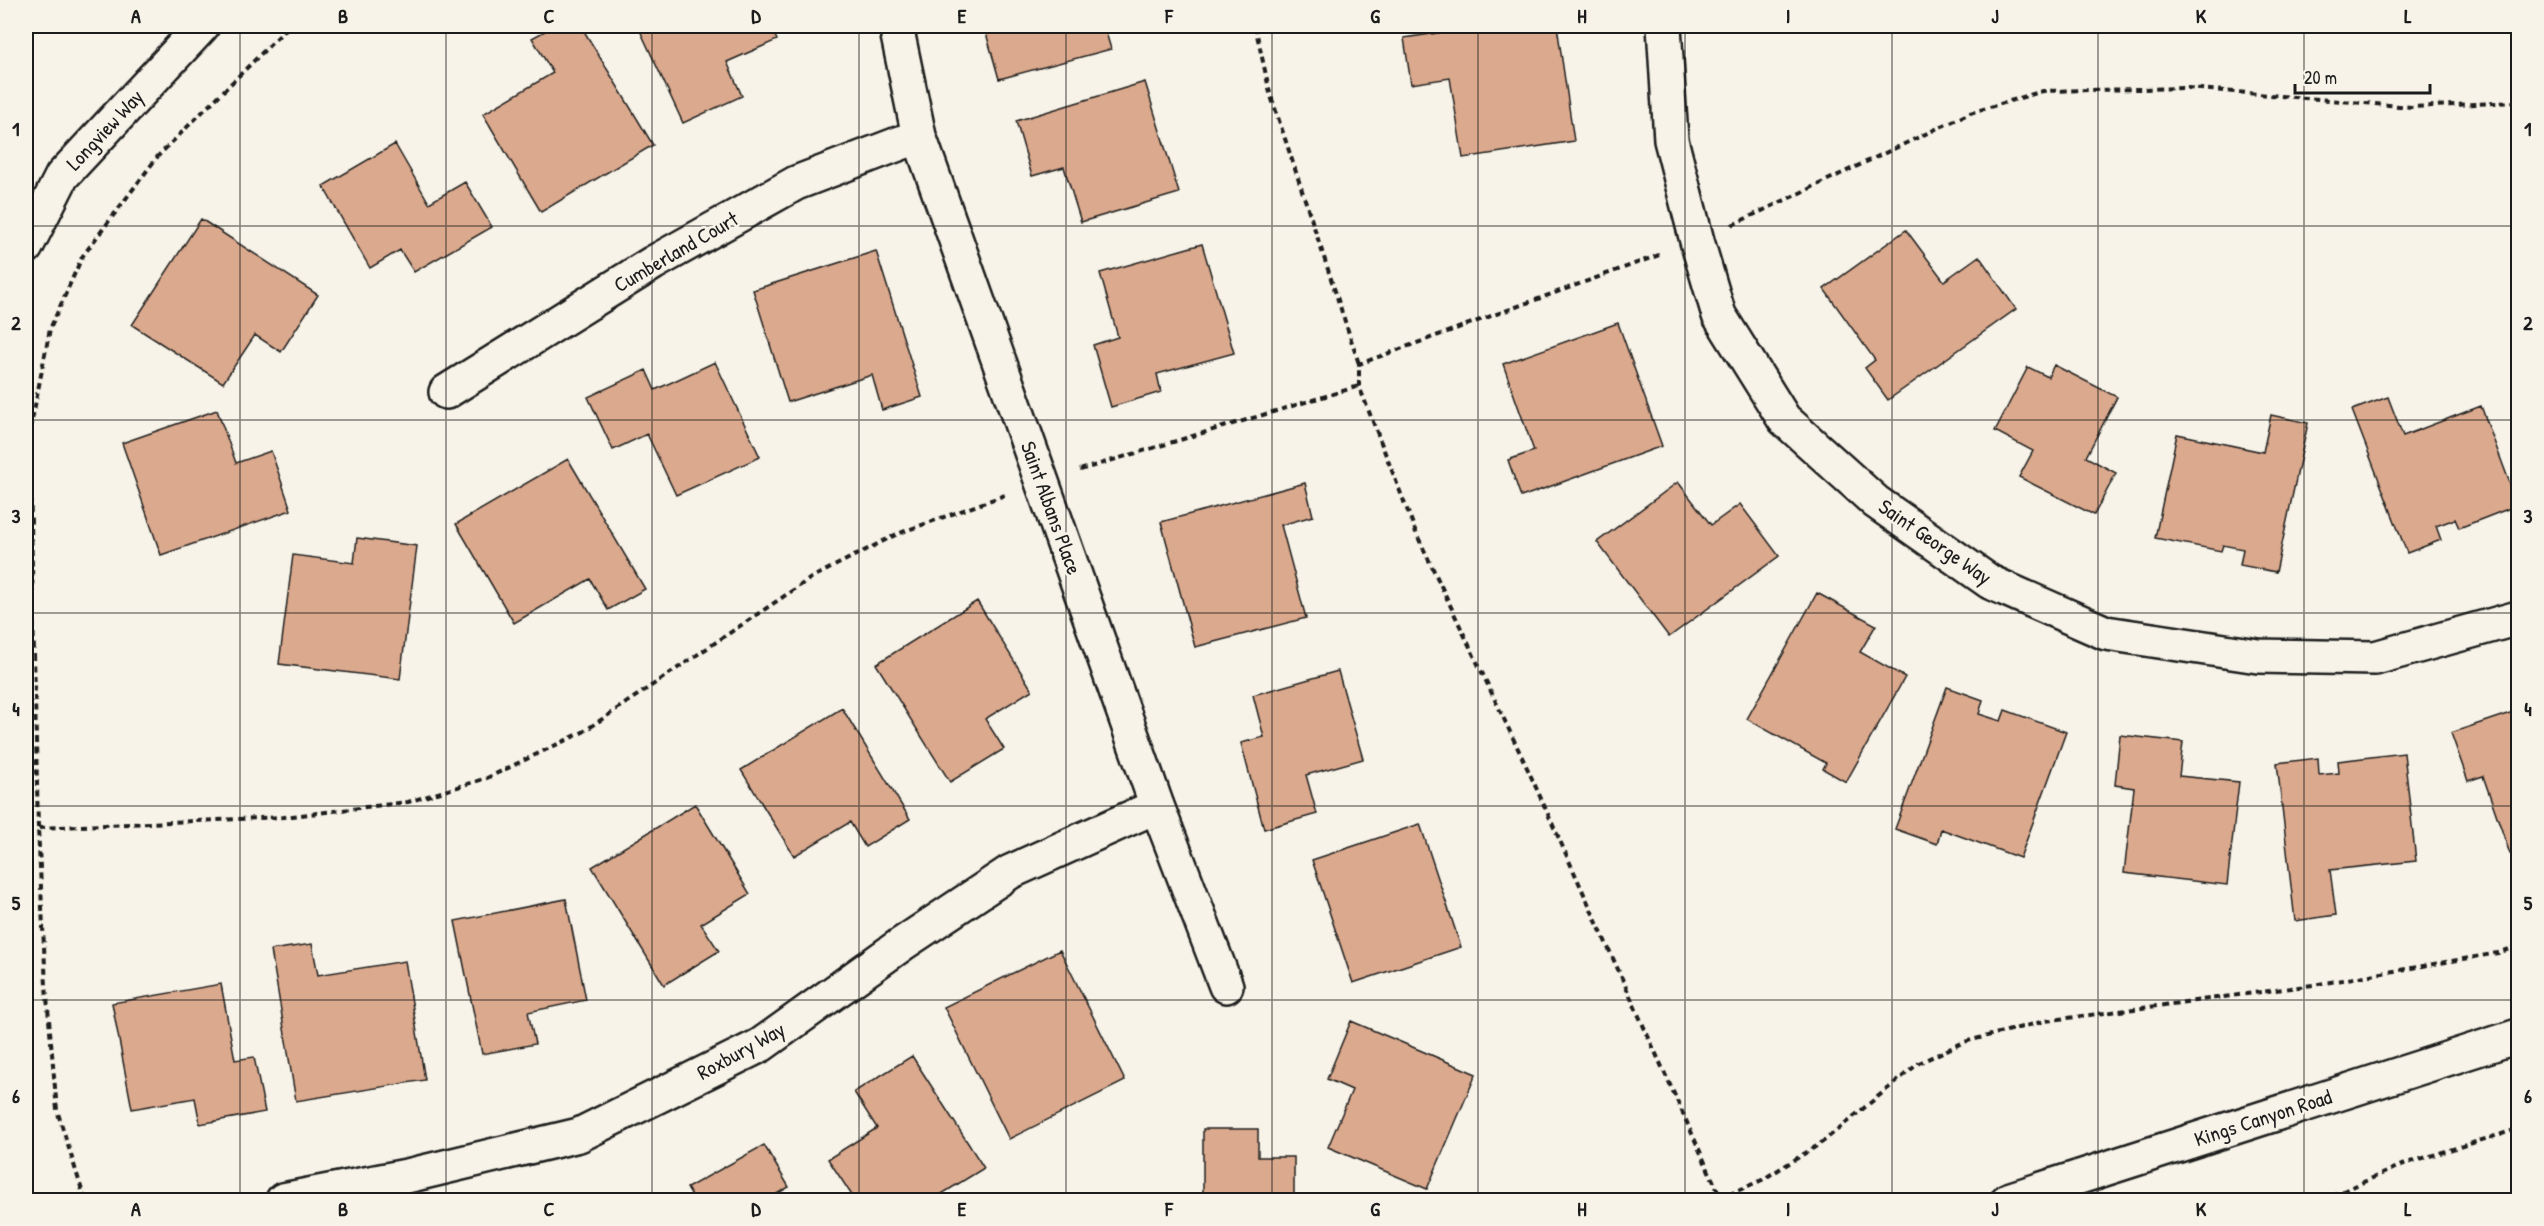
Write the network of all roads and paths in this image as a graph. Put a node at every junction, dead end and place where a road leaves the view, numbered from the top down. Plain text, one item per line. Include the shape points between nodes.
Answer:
1 (202, 26) edge
2 (289, 26) edge
3 (896, 26) edge
4 (1255, 26) edge
5 (1664, 26) edge
6 (2518, 102) edge
7 (919, 136) junction
8 (1696, 242) junction
9 (26, 247) edge
10 (1359, 364) junction
11 (1359, 386) junction
12 (446, 392) dead end
13 (1042, 481) junction
14 (2518, 618) edge
15 (1157, 806) junction
16 (38, 828) junction
17 (2518, 946) edge
18 (1226, 986) dead end
19 (2518, 1036) edge
20 (2518, 1129) edge
21 (1721, 1198) junction
22 (85, 1200) edge
23 (283, 1200) edge
24 (1713, 1200) edge
25 (2008, 1200) edge
26 (2323, 1200) edge

1 - 9 street, Longview Way via 62,176
2 - 16 path via 158,156 82,257 50,329 29,436
3 - 7 street, Saint Albans Place
4 - 10 path via 1270,93
5 - 8 street, Saint George Way via 1671,140
6 - 8 path via 2411,107 2188,88 2043,91 1970,113
7 - 12 street, Cumberland Court via 796,183 653,263
7 - 13 street, Saint Albans Place
8 - 10 path
8 - 14 street, Saint George Way via 1719,315 1784,419 1876,502 1990,582 2106,633 2258,656 2375,658
10 - 11 path
11 - 13 path
11 - 21 path via 1417,535 1529,772
13 - 15 street, Saint Albans Place
13 - 16 path via 897,534 811,578 584,732 488,778 408,802 284,817
15 - 18 street, Saint Albans Place
15 - 23 street, Roxbury Way via 1010,872 761,1044 579,1135 407,1176
16 - 22 path via 45,986 57,1110
17 - 21 path via 2498,953 2313,985 2045,1021 1964,1042 1919,1063 1820,1144 1762,1180
19 - 25 street, Kings Canyon Road
20 - 26 path via 2404,1164
21 - 24 path

